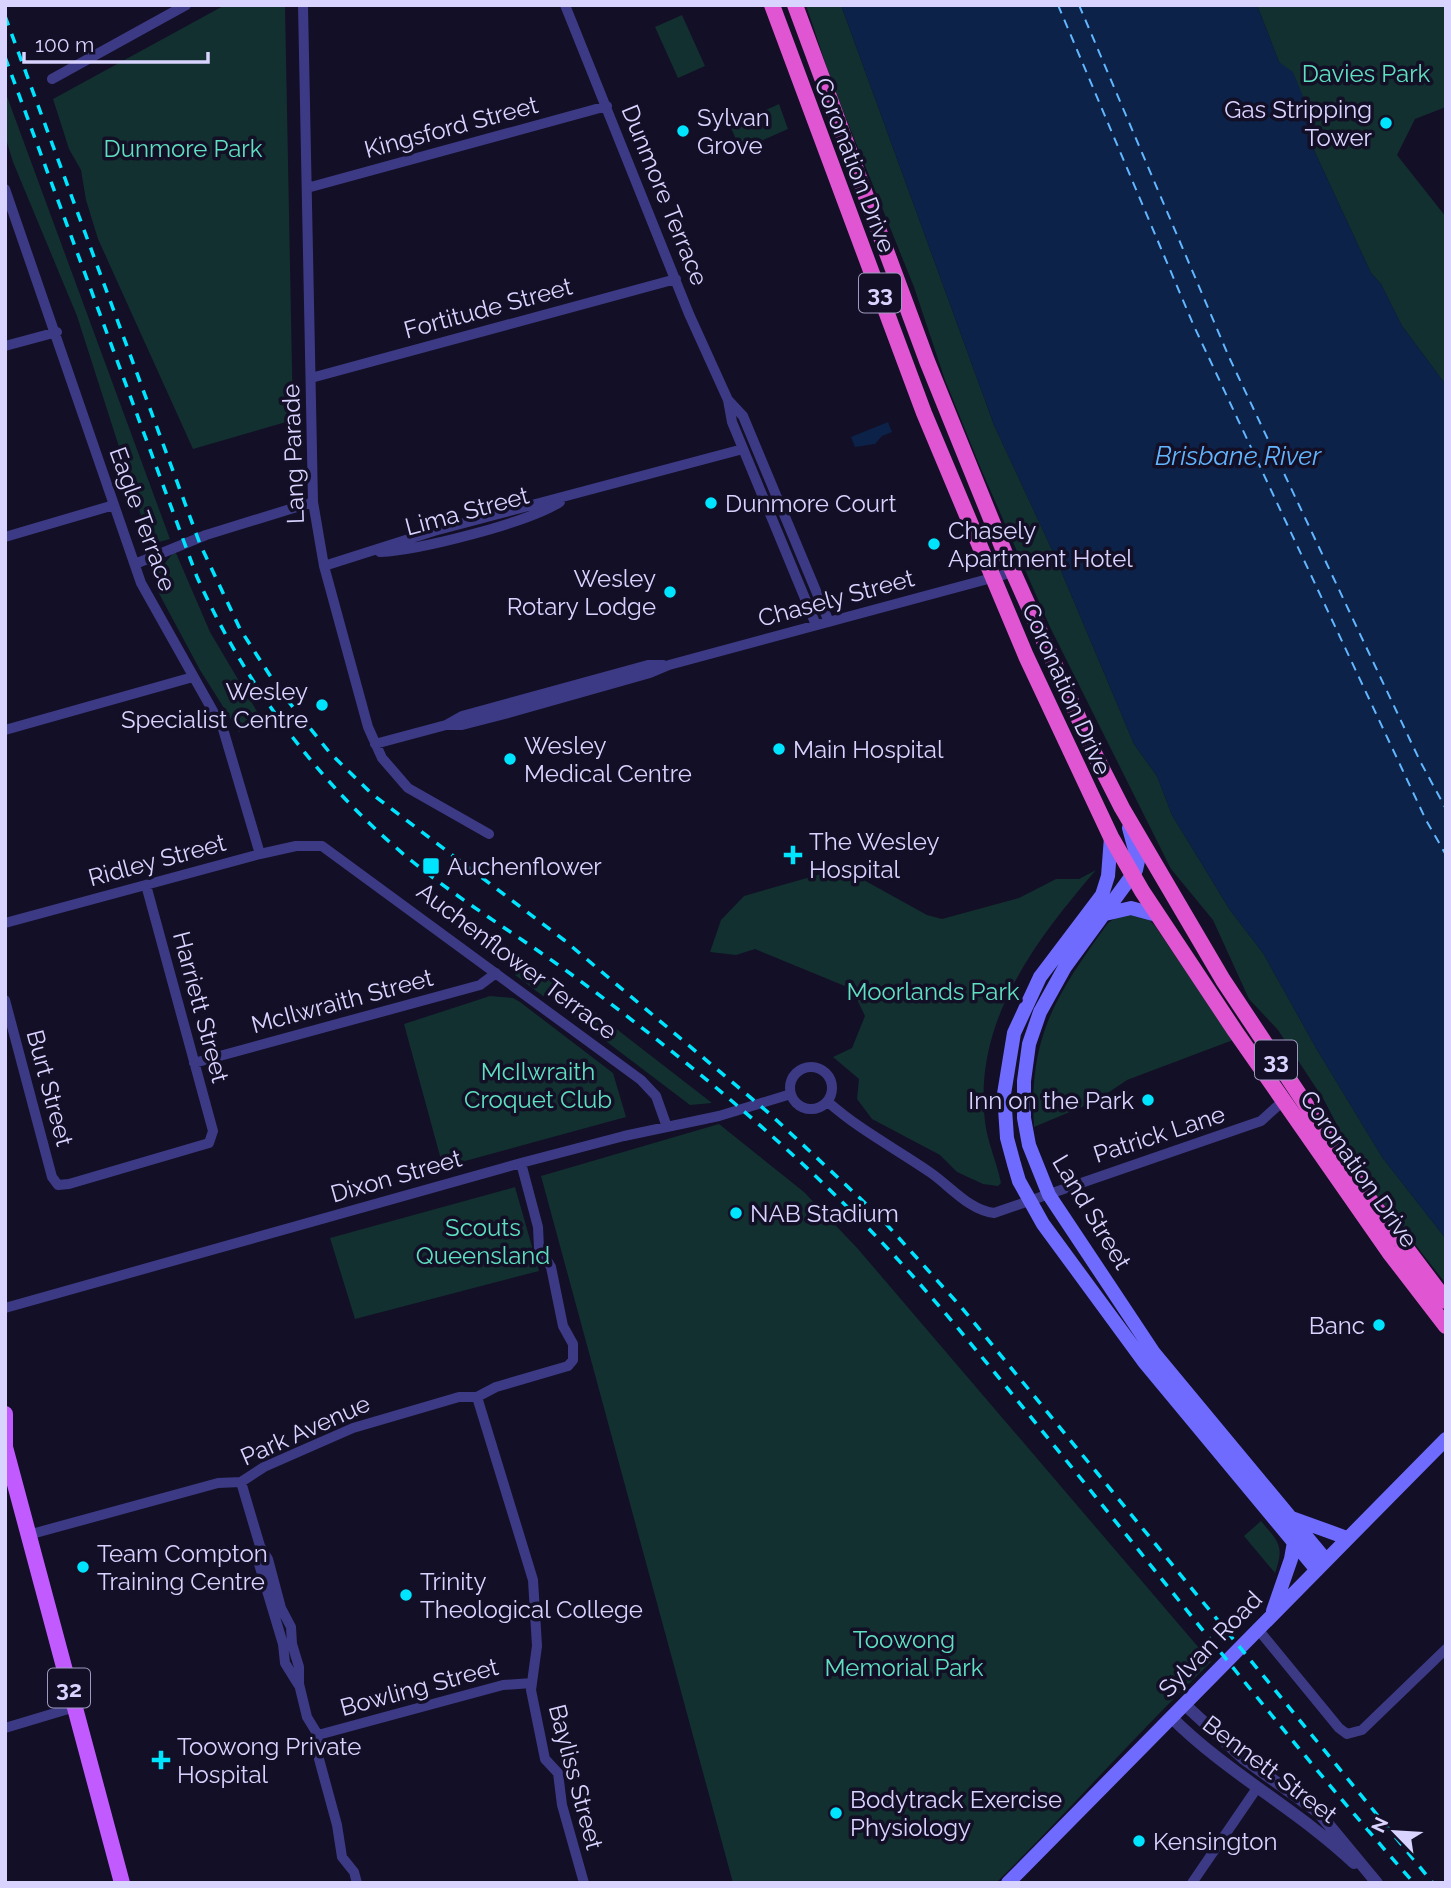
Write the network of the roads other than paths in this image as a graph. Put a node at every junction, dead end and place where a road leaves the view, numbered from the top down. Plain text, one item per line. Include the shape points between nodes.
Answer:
1 (186, 5) edge
2 (303, 5) edge
3 (565, 5) edge
4 (772, 5) edge
5 (795, 5) edge
6 (52, 79) dead end
7 (607, 106) junction
8 (307, 188) junction
9 (5, 189) edge
10 (676, 279) junction
11 (57, 332) junction
12 (5, 346) edge
13 (311, 378) junction
14 (728, 400) junction
15 (743, 450) junction
16 (313, 502) junction
17 (114, 505) junction
18 (5, 537) edge
19 (135, 564) junction
20 (324, 566) junction
21 (1014, 572) junction
22 (992, 578) junction
23 (829, 622) junction
24 (816, 625) junction
25 (193, 677) junction
26 (5, 730) edge
27 (374, 744) junction
28 (1122, 808) junction
29 (489, 834) dead end
30 (1111, 837) junction
31 (322, 846) joint
32 (260, 854) junction
33 (1132, 877) junction
34 (146, 885) junction
35 (1105, 914) junction
36 (1157, 915) junction
37 (5, 923) edge
38 (496, 972) junction
39 (5, 1000) edge
40 (194, 1063) junction
41 (791, 1094) junction
42 (1283, 1101) junction
43 (828, 1102) junction
44 (667, 1127) junction
45 (212, 1140) joint
46 (521, 1163) junction
47 (1049, 1195) junction
48 (1030, 1202) junction
49 (1446, 1301) edge
50 (10, 1308) edge
51 (5, 1314) edge
52 (1446, 1326) edge
53 (477, 1396) junction
54 (5, 1414) edge
55 (1446, 1439) edge
56 (5, 1447) edge
57 (241, 1482) junction
58 (1289, 1517) junction
59 (28, 1535) junction
60 (1346, 1538) junction
61 (1293, 1542) junction
62 (1321, 1564) junction
63 (1272, 1612) junction
64 (1257, 1628) junction
65 (1446, 1649) edge
66 (532, 1683) junction
67 (1184, 1704) junction
68 (75, 1707) junction
69 (1171, 1717) junction
70 (5, 1728) edge
71 (318, 1735) junction
72 (1265, 1774) junction
73 (1257, 1788) junction
74 (121, 1882) edge
75 (357, 1883) edge
76 (584, 1883) edge
77 (1008, 1883) edge
78 (1192, 1883) edge
79 (1376, 1883) edge

1 - 6 street
2 - 8 street, Lang Parade
3 - 7 street, Dunmore Terrace
4 - 22 highway, Coronation Drive / 33 via 924,413
5 - 21 highway, Coronation Drive / 33 via 927,361
7 - 8 street, Kingsford Street
7 - 10 street, Dunmore Terrace
8 - 13 street, Lang Parade
9 - 11 street, Eagle Terrace
10 - 13 street, Fortitude Street
10 - 14 street, Dunmore Terrace
11 - 12 street
11 - 17 street, Eagle Terrace
13 - 16 street, Lang Parade
14 - 15 street, Dunmore Terrace
14 - 23 street, Dunmore Terrace via 743,416
15 - 20 street, Lima Street via 565,499 546,510 483,529
15 - 24 street, Dunmore Terrace
16 - 19 street via 194,539
16 - 20 street, Lang Parade
17 - 18 street
17 - 19 street, Eagle Terrace
19 - 25 street, Eagle Terrace via 149,600
20 - 27 street, Lang Parade
21 - 22 street, Chasely Street
21 - 28 highway, Coronation Drive / 33
22 - 23 street, Chasely Street
22 - 30 highway, Coronation Drive / 33
23 - 24 street, Chasely Street
24 - 27 street, Chasely Street via 669,665 621,672
25 - 26 street
25 - 32 street, Eagle Terrace via 229,745
27 - 29 street, Lang Parade via 408,788
28 - 33 main road via 1138,861
28 - 49 highway, Coronation Drive / 33 via 1223,980 1364,1192
30 - 33 highway, Coronation Drive / 33
30 - 48 main road, Land Street via 1102,895 1040,977 1016,1026 1008,1056 1004,1094 1007,1138
31 - 32 street, Ridley Street
31 - 38 street, Auchenflower Terrace
32 - 34 street, Ridley Street
33 - 35 main road, Land Street
33 - 36 highway, Coronation Drive / 33
34 - 37 street, Ridley Street
34 - 40 street, Harriett Street
35 - 36 main road via 1132,908
35 - 47 main road, Land Street via 1052,985 1025,1063 1026,1131
36 - 42 highway, Coronation Drive / 33
38 - 40 street, McIlwraith Street via 480,985
38 - 44 street, Auchenflower Terrace via 649,1087
39 - 45 street, Burt Street via 52,1177 58,1185
40 - 45 street, Harriett Street
41 - 43 street via 798,1105 810,1110
41 - 43 street via 795,1075 813,1067 825,1072 832,1083
41 - 44 street, Dixon Street
42 - 47 street, Patrick Lane via 1261,1121
42 - 52 highway, Coronation Drive / 33
43 - 48 street, Patrick Lane via 861,1131 929,1172 978,1209 1003,1212
44 - 46 street, Dixon Street
46 - 50 street, Dixon Street
46 - 53 street, Park Avenue via 539,1248 551,1267 563,1326 574,1353 568,1366
47 - 48 street, Patrick Lane
47 - 58 main road, Land Street via 1154,1353
48 - 61 main road, Land Street via 1145,1363
50 - 51 street, Dixon Street
53 - 57 street, Park Avenue via 459,1397 353,1429 264,1466
53 - 66 street, Bayliss Street via 533,1580 537,1646
54 - 56 main road, 32
55 - 60 main road, Sylvan Road
56 - 59 main road, 32
57 - 59 street, Park Avenue via 218,1483
57 - 71 street via 260,1546 259,1562 276,1607 285,1664 299,1684 307,1717
58 - 60 main road
58 - 62 main road, Land Street
59 - 68 main road, 32
60 - 62 main road, Sylvan Road
61 - 62 main road, Land Street
61 - 63 main road via 1292,1559
62 - 63 main road, Sylvan Road
63 - 64 main road, Sylvan Road
64 - 65 street via 1347,1734 1362,1730
64 - 67 main road, Sylvan Road
66 - 71 street, Bowling Street via 503,1685
66 - 76 street, Bayliss Street via 545,1759 558,1773
67 - 69 main road, Sylvan Road
67 - 72 street, Bennett Street
68 - 70 street
68 - 74 main road, 32
69 - 73 street, Bennett Street via 1205,1750
69 - 77 main road, Sylvan Road
71 - 75 street via 319,1759 342,1857
72 - 73 street
72 - 79 street, Bennett Street via 1324,1817
73 - 78 street
73 - 79 street, Bennett Street via 1326,1837

